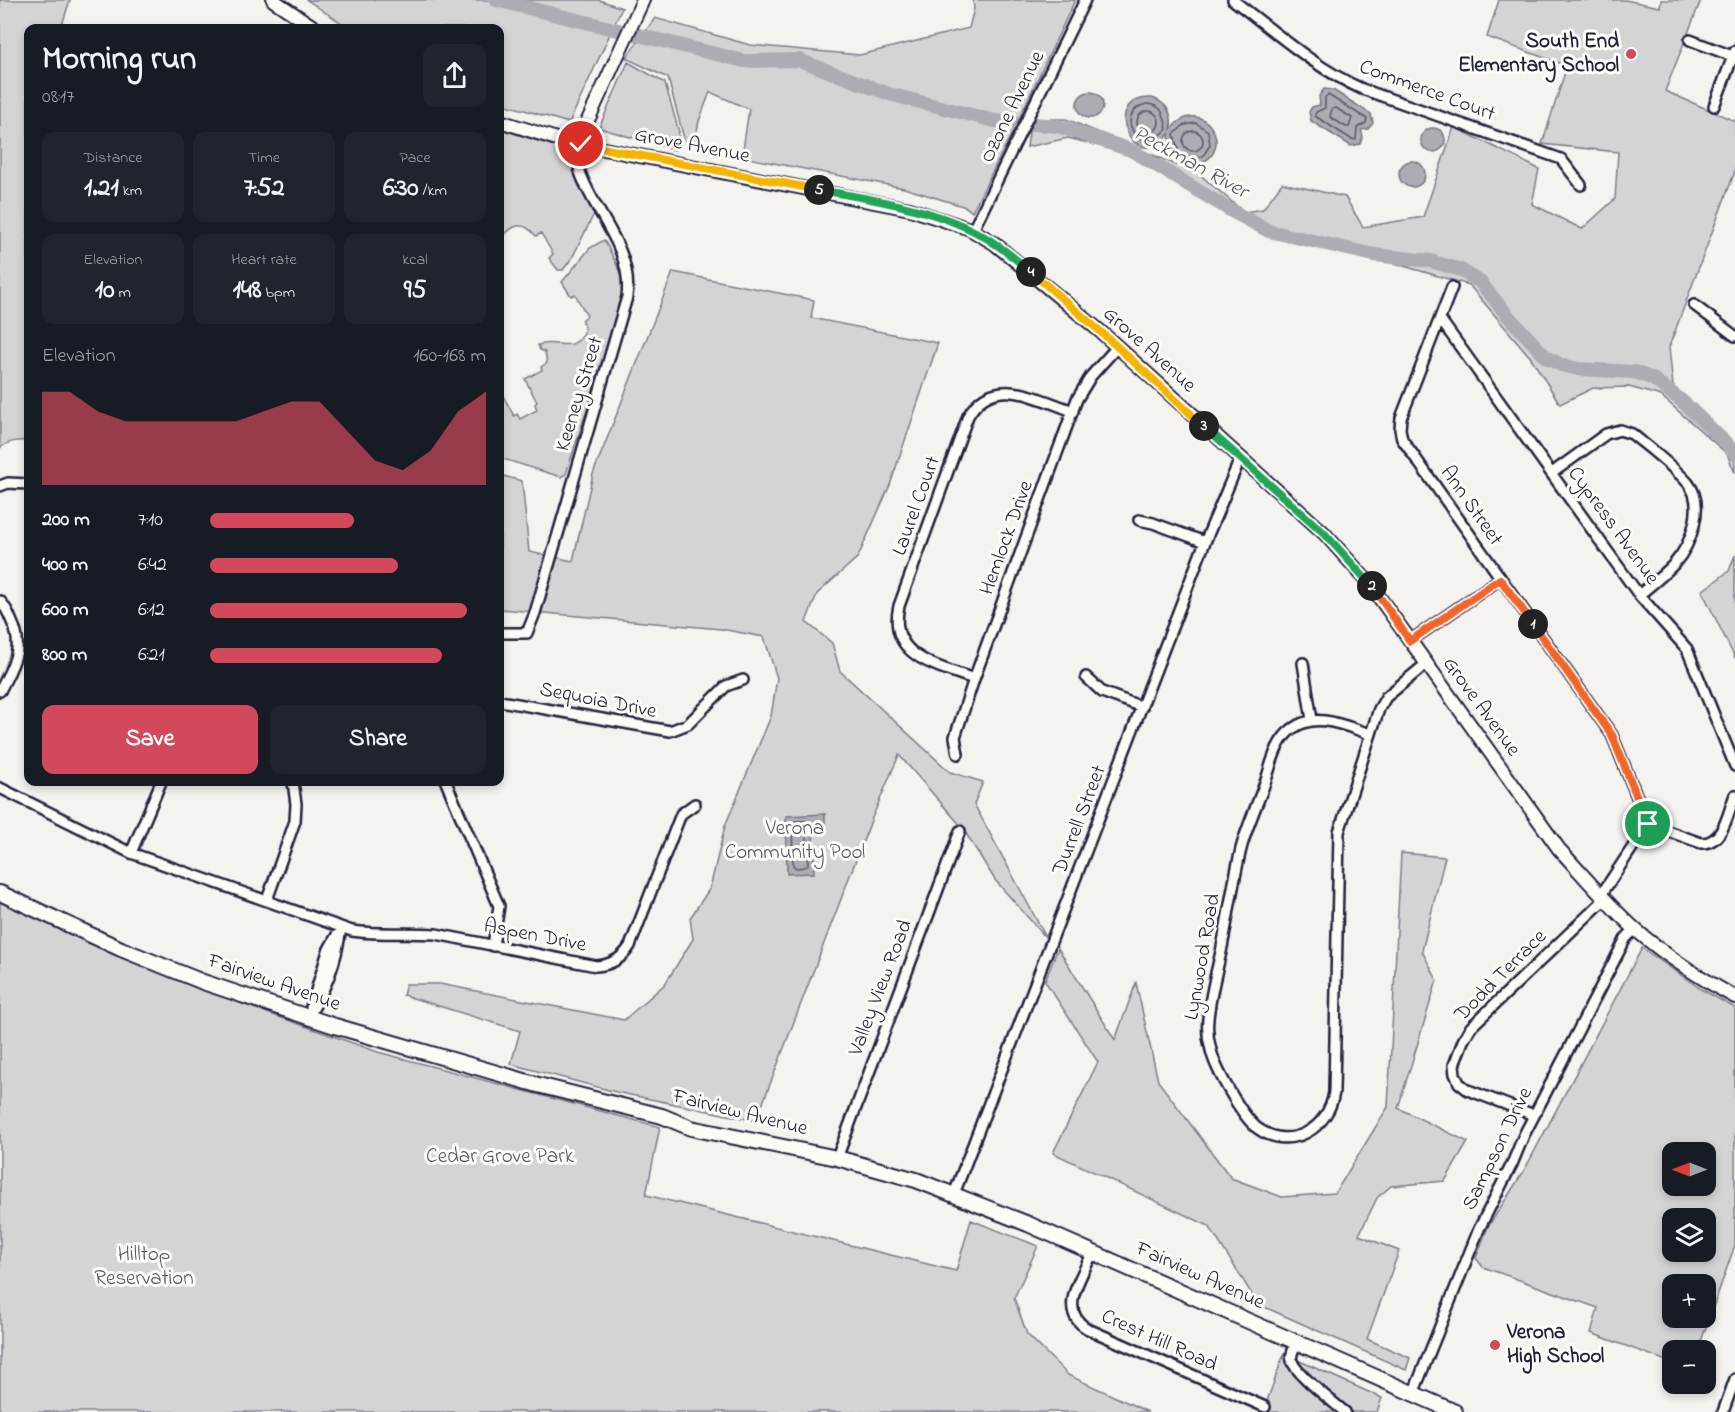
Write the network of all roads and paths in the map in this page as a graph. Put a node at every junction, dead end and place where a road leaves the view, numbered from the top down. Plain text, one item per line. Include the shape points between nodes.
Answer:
1 (273, 0) edge
2 (643, 0) edge
3 (1085, 0) edge
4 (1233, 0) edge
5 (309, 24) edge
6 (1690, 40) dead end
7 (1734, 55) edge
8 (1714, 106) dead end
9 (504, 121) edge
10 (581, 144) junction
11 (1581, 185) dead end
12 (973, 230) junction
13 (1452, 287) dead end
14 (1694, 305) dead end
15 (1440, 319) junction
16 (1734, 331) edge
17 (1117, 347) junction
18 (1073, 411) junction
19 (1240, 459) junction
20 (1552, 473) junction
21 (24, 484) edge
22 (0, 486) edge
23 (1139, 520) dead end
24 (1205, 542) junction
25 (1500, 579) junction
26 (1639, 595) junction
27 (0, 601) edge
28 (504, 633) edge
29 (1410, 641) junction
30 (1303, 663) dead end
31 (1426, 663) junction
32 (1086, 676) dead end
33 (974, 679) junction
34 (744, 680) dead end
35 (0, 691) edge
36 (504, 702) edge
37 (1142, 707) junction
38 (1312, 720) junction
39 (1370, 734) junction
40 (958, 754) dead end
41 (1735, 766) edge
42 (159, 786) edge
43 (294, 786) edge
44 (448, 786) edge
45 (0, 788) edge
46 (1735, 795) edge
47 (695, 804) dead end
48 (1648, 824) junction
49 (960, 831) dead end
50 (131, 853) junction
51 (0, 893) edge
52 (1603, 897) junction
53 (267, 900) junction
54 (341, 928) junction
55 (1635, 929) junction
56 (493, 946) junction
57 (1735, 997) edge
58 (308, 1017) junction
59 (1534, 1115) junction
60 (837, 1158) junction
61 (954, 1194) junction
62 (1093, 1252) junction
63 (1297, 1342) junction
64 (1735, 1379) edge
65 (1413, 1394) junction
66 (1265, 1407) dead end
67 (1345, 1412) edge
68 (1455, 1412) edge
69 (1723, 1412) edge

1 - 5 street
2 - 10 street via 584,129
3 - 12 street, Ozone Avenue
4 - 11 street, Commerce Court via 1346,81 1561,159
6 - 7 street
7 - 8 street
9 - 10 street, Grove Avenue
10 - 12 street, Grove Avenue via 884,202
10 - 28 street, Keeney Street via 580,172 623,253 628,271 627,297 535,613 527,633
12 - 17 street, Grove Avenue via 1020,263
13 - 15 street, Ann Street
14 - 16 street
15 - 20 street, Cypress Avenue
15 - 25 street, Ann Street via 1401,418 1401,434
17 - 18 street, Hemlock Drive via 1085,384
17 - 19 street, Grove Avenue
18 - 33 street, Hemlock Drive
18 - 33 street, Laurel Court via 1007,391 981,400 968,416 897,619 901,638 913,654
19 - 24 street, Durrell Street
19 - 29 street, Grove Avenue via 1324,533 1369,583
20 - 26 street, Cypress Avenue
20 - 26 street via 1606,434 1620,430 1632,434 1688,483 1696,513 1684,549 1674,564
21 - 22 street
23 - 24 street
24 - 37 street, Durrell Street
25 - 29 street
25 - 48 street, Ann Street via 1612,735
26 - 41 street, Cypress Avenue via 1687,649
27 - 35 street via 18,633 19,645
29 - 31 street, Grove Avenue
30 - 38 street
31 - 39 street, Lynwood Road via 1382,703
31 - 52 street, Grove Avenue via 1559,849
32 - 37 street via 1102,692
33 - 40 street, Hemlock Drive via 955,737
34 - 36 street, Sequoia Drive via 726,686 688,724 670,732
37 - 61 street, Durrell Street
38 - 39 street
38 - 39 street, Lynwood Road via 1293,728 1279,743 1242,848 1208,1021 1211,1051 1219,1072 1252,1123 1277,1137 1295,1137 1311,1131 1325,1118 1333,1099 1339,832
42 - 50 street
43 - 53 street via 295,821
44 - 56 street via 500,906
45 - 50 street, Aspen Drive
46 - 48 street via 1720,834 1709,842 1701,843
47 - 56 street, Aspen Drive via 681,814 630,946 619,959 596,966
48 - 52 street
49 - 60 street, Valley View Road
50 - 53 street, Aspen Drive
51 - 58 main road, Fairview Avenue via 183,974
52 - 55 street, Grove Avenue
52 - 59 street, Dodd Terrace via 1471,1027 1454,1065 1456,1079 1464,1088
53 - 54 street, Aspen Drive
54 - 56 street, Aspen Drive via 371,934 436,934
54 - 58 street via 328,951
55 - 57 street, Grove Avenue via 1672,958
55 - 59 street, Sampson Drive via 1626,939
58 - 60 main road, Fairview Avenue via 518,1079 663,1116 691,1128
59 - 65 street, Sampson Drive via 1479,1229
60 - 61 main road, Fairview Avenue
61 - 62 main road, Fairview Avenue
62 - 63 main road, Fairview Avenue
62 - 66 street, Crest Hill Road via 1072,1298 1073,1312 1080,1324
63 - 65 main road, Fairview Avenue
63 - 67 street via 1292,1362
64 - 69 street
65 - 68 main road, Fairview Avenue

